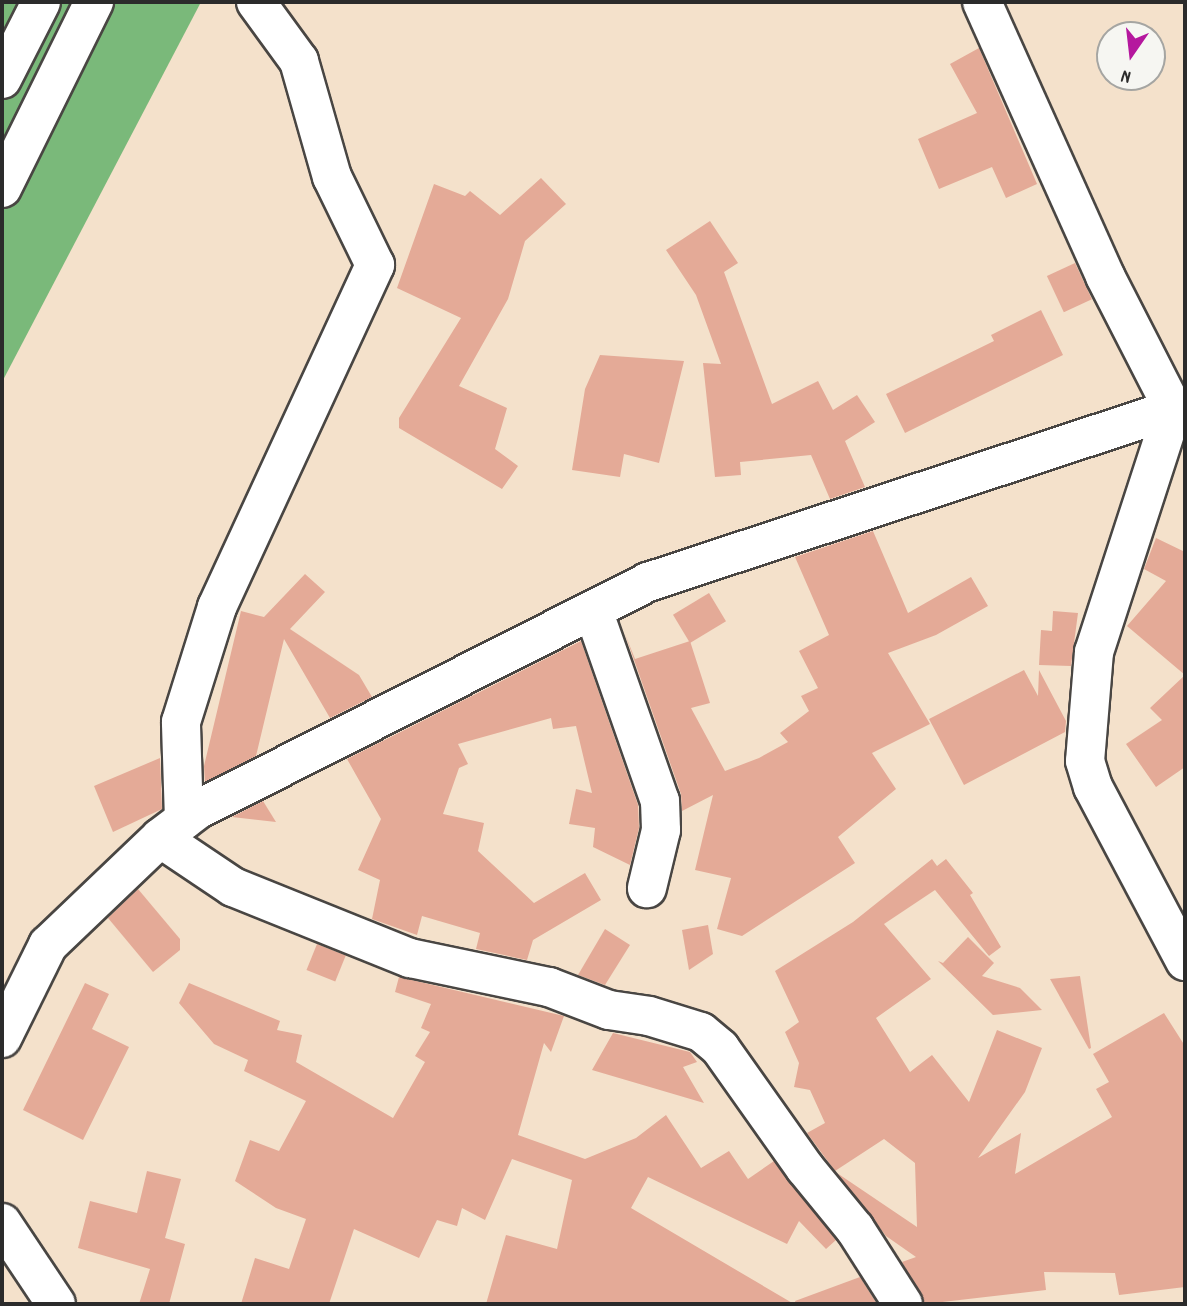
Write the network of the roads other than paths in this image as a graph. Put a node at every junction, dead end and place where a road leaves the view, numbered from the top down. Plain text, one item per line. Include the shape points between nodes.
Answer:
1 (41, 2) edge
2 (94, 2) edge
3 (256, 2) edge
4 (982, 2) edge
5 (2, 79) edge
6 (2, 188) edge
7 (1173, 409) junction
8 (593, 610) junction
9 (172, 829) junction
10 (647, 888) dead end
11 (1185, 961) edge
12 (2, 1038) edge
13 (2, 1223) edge
14 (56, 1304) edge
15 (903, 1304) edge

1 - 5 main road
2 - 6 main road
3 - 9 main road via 299,61 332,177 375,265 217,607 181,722
4 - 7 main road via 1105,276
7 - 8 main road via 648,582
7 - 11 main road via 1094,652 1085,761 1093,787
8 - 9 main road
8 - 10 main road via 660,801 661,830
9 - 12 main road via 48,945
9 - 15 main road via 233,887 410,958 549,987 609,1010 701,1032 720,1048 805,1168 855,1229
13 - 14 main road

